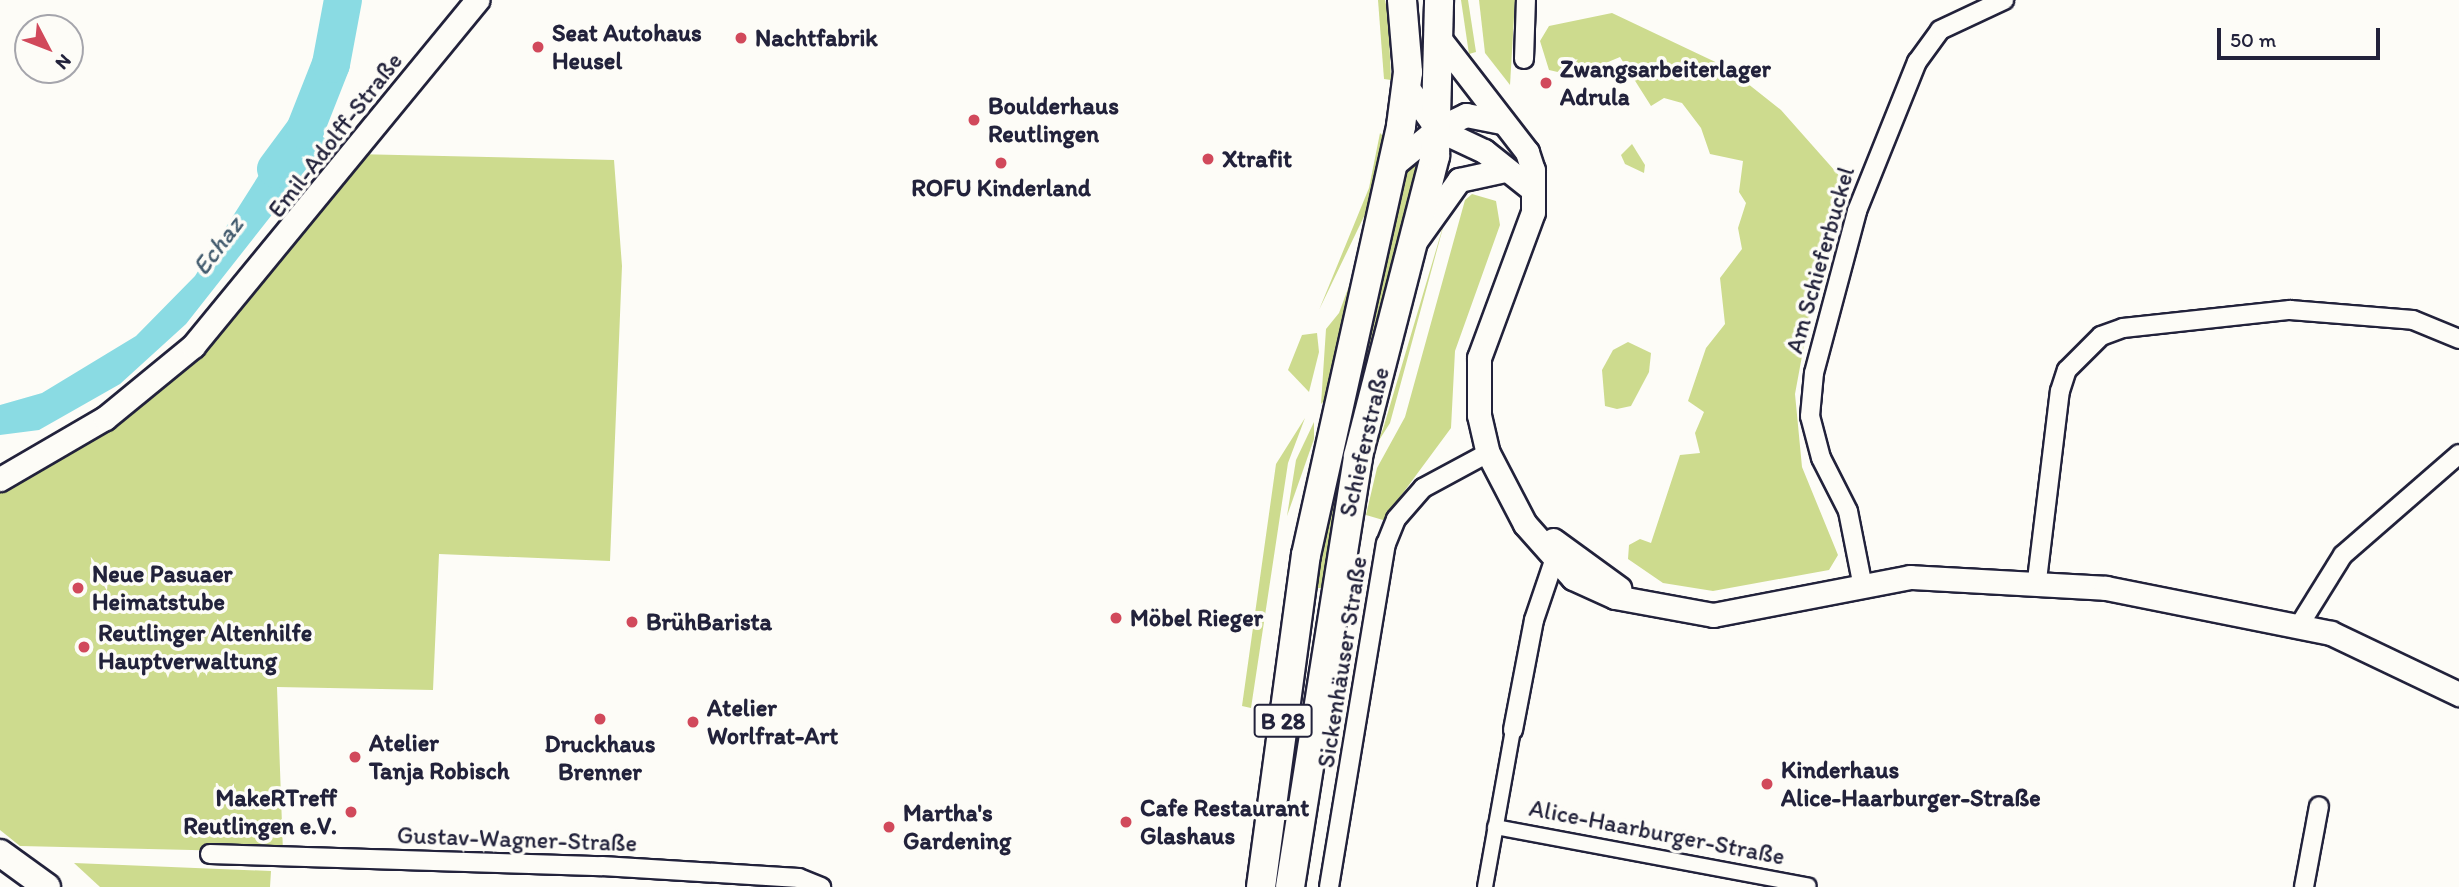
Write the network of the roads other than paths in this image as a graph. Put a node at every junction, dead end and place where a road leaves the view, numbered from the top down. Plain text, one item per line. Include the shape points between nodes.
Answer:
1 (477, 0) edge
2 (1402, 0) edge
3 (1439, 0) edge
4 (1527, 0) edge
5 (2004, 0) edge
6 (1442, 42) junction
7 (1524, 59) dead end
8 (1407, 87) junction
9 (1501, 122) junction
10 (1437, 129) junction
11 (1393, 165) junction
12 (1505, 170) junction
13 (1532, 189) junction
14 (1416, 240) junction
15 (2459, 339) edge
16 (1488, 453) junction
17 (2459, 454) edge
18 (0, 479) edge
19 (1555, 553) junction
20 (2037, 580) junction
21 (1862, 582) junction
22 (2300, 624) junction
23 (2459, 694) edge
24 (1513, 730) joint
25 (2319, 806) dead end
26 (1495, 827) junction
27 (0, 853) edge
28 (209, 854) dead end
29 (1810, 886) edge
30 (47, 887) edge
31 (821, 887) edge
32 (1261, 887) edge
33 (1290, 887) edge
34 (1329, 887) edge
35 (1485, 887) edge
36 (2304, 887) edge

1 - 18 street, Emil-Adolff-Straße via 198,341 105,418
2 - 8 main road, Schieferstraße / B 28
3 - 6 main road, Schieferstraße / B 28
4 - 7 street
5 - 21 street, Am Schieferbuckel via 1940,30 1910,74 1857,211 1814,373 1810,416 1821,458 1848,511
6 - 9 street
6 - 10 main road, Schieferstraße / B 28
8 - 10 street
8 - 11 main road, Schieferstraße / B 28
9 - 10 street via 1466,115
9 - 13 street via 1527,152
10 - 11 street
10 - 12 street via 1484,150
10 - 14 main road, Schieferstraße / B 28
11 - 32 main road, Schieferstraße / B 28 via 1343,363 1306,555
12 - 13 street
12 - 14 street via 1460,180
13 - 16 street via 1528,227 1479,358 1479,415
14 - 33 main road, Schieferstraße / B 28 via 1343,529
15 - 20 street via 2413,320 2290,310 2123,328 2101,336 2067,370 2060,391
16 - 19 street via 1520,511
16 - 34 street, Sickenhäuser Straße via 1423,488 1396,519 1386,544
17 - 22 street via 2343,555
19 - 21 street via 1631,600 1713,615
19 - 24 street, Alice-Haarburger-Straße
20 - 21 street via 1936,576
20 - 22 street via 2169,597
22 - 23 street via 2372,648
24 - 26 street, Alice-Haarburger-Straße
25 - 36 street
26 - 29 street, Alice-Haarburger-Straße
26 - 35 street, Alice-Haarburger-Straße
27 - 30 main road
28 - 31 street, Gustav-Wagner-Straße via 629,867 799,878

